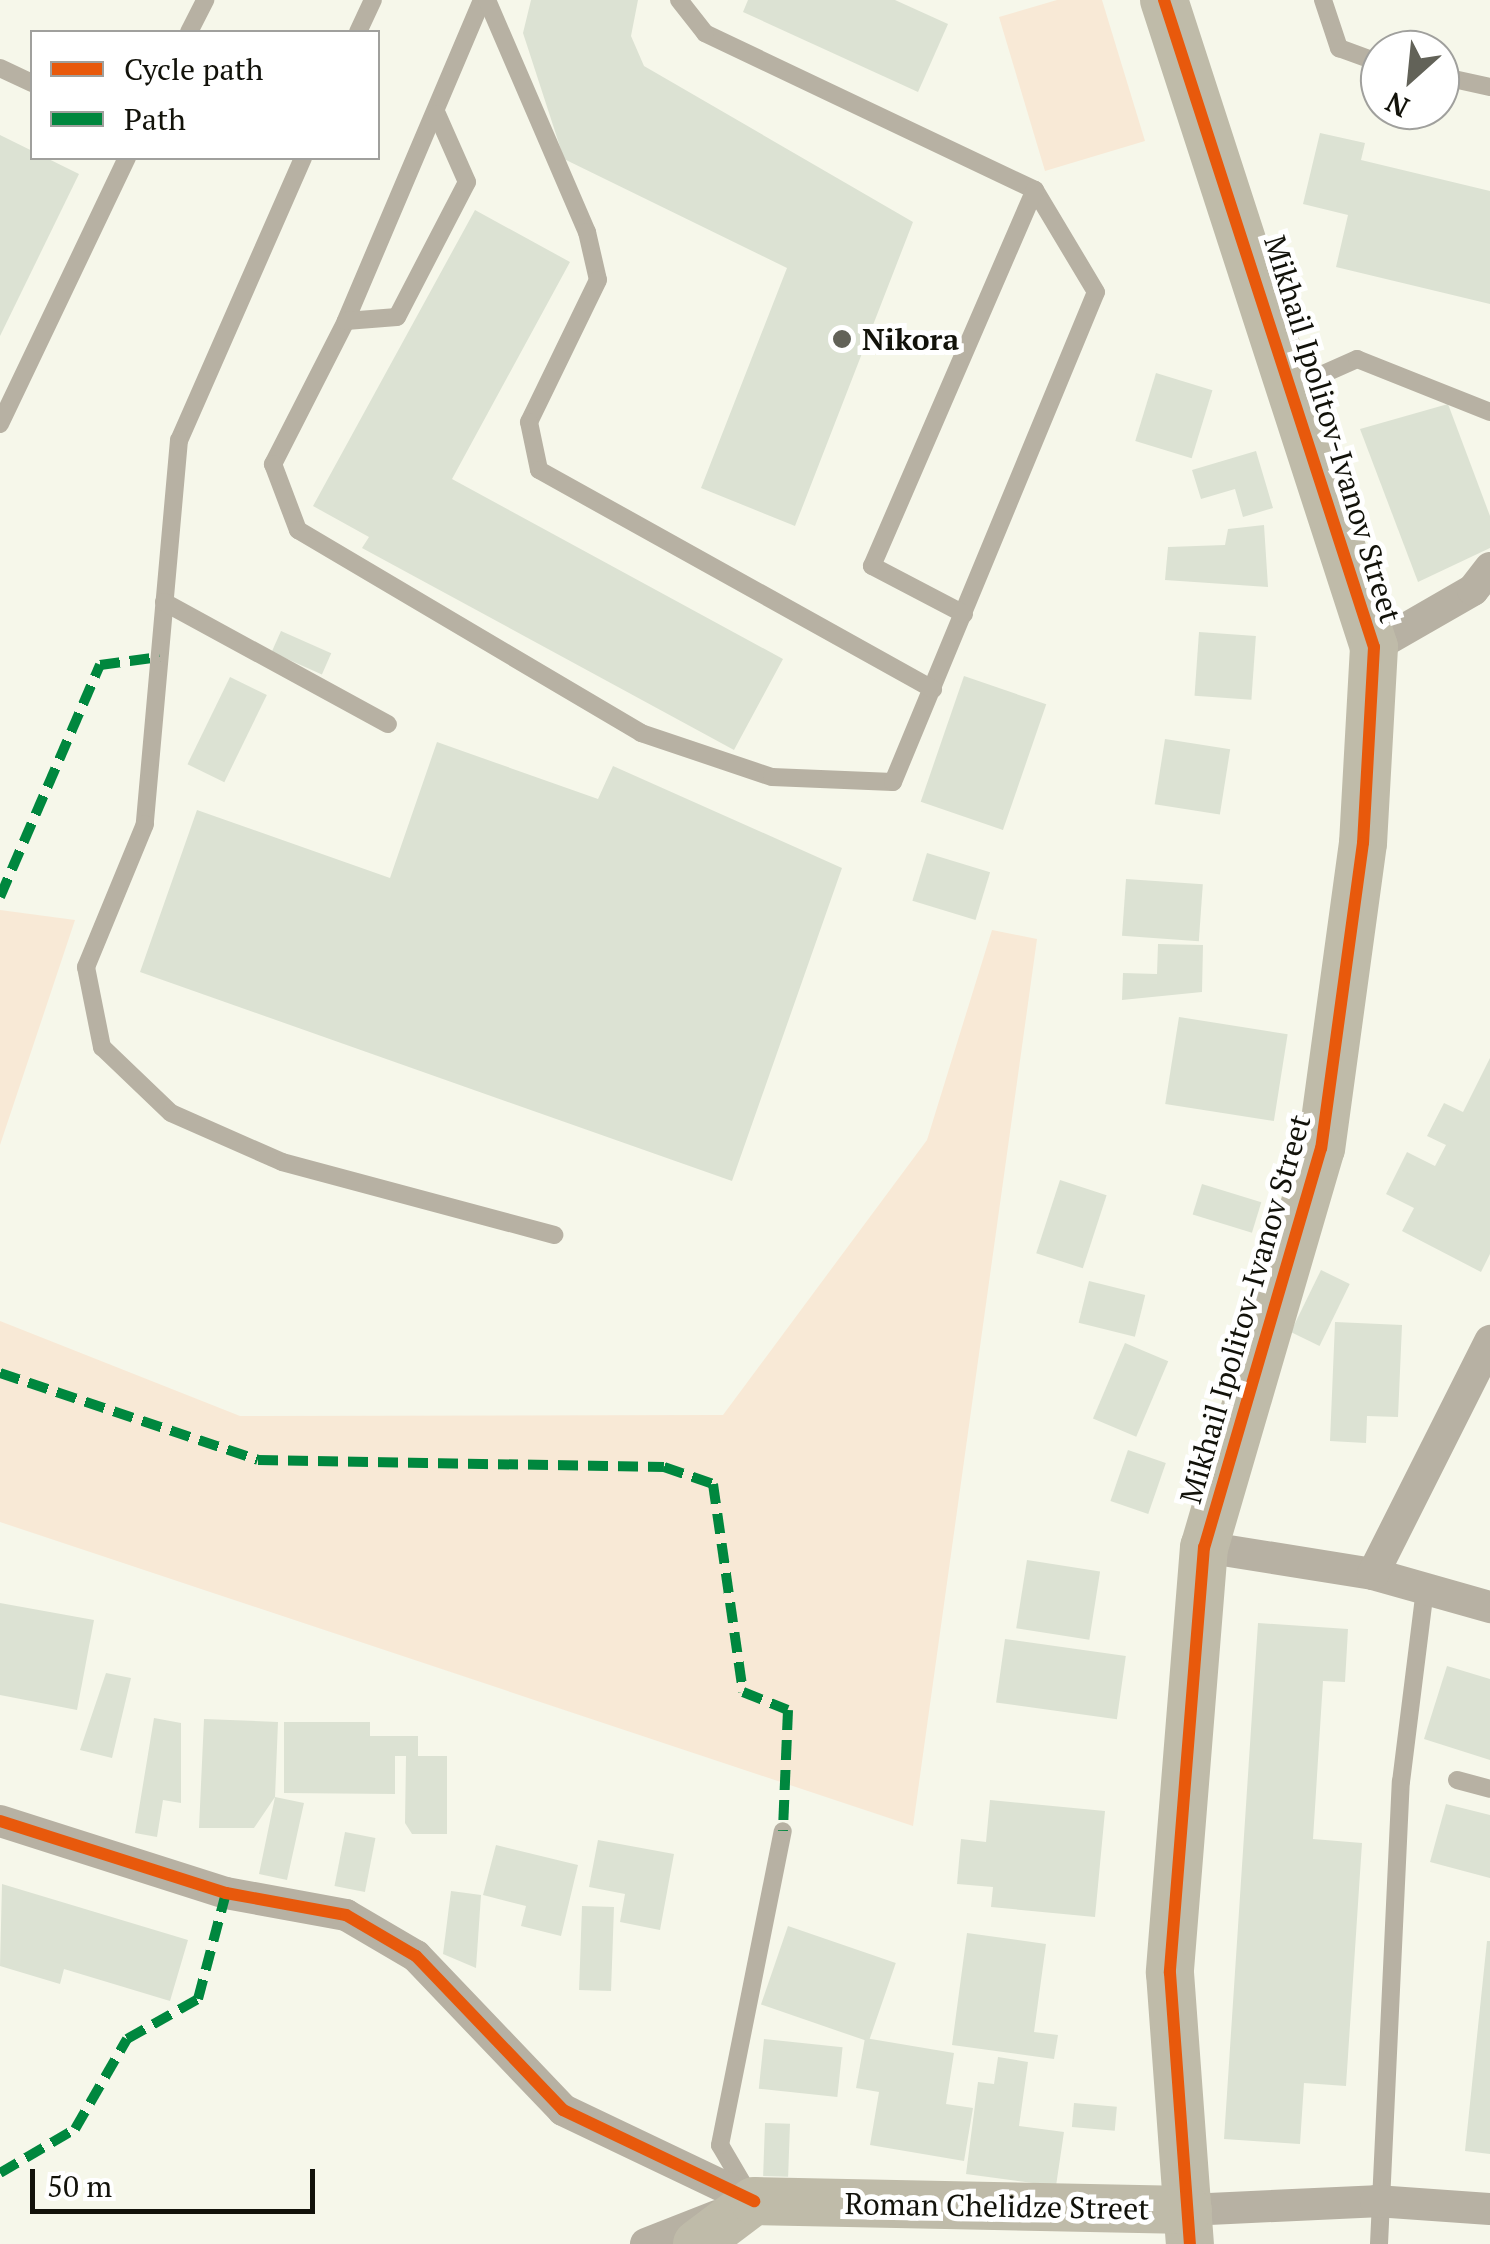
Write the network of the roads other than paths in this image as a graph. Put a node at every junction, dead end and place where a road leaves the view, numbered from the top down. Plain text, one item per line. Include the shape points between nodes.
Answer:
1 (205, 0) edge
2 (373, 0) edge
3 (484, 0) edge
4 (679, 0) edge
5 (1164, 0) edge
6 (1322, 0) edge
7 (190, 30) edge
8 (359, 30) edge
9 (1360, 56) edge
10 (0, 68) edge
11 (1460, 80) edge
12 (30, 83) edge
13 (1490, 87) edge
14 (437, 114) junction
15 (126, 160) edge
16 (303, 160) edge
17 (1035, 190) junction
18 (346, 321) junction
19 (1294, 387) junction
20 (1490, 412) edge
21 (0, 424) edge
22 (1490, 568) edge
23 (164, 602) junction
24 (964, 614) junction
25 (1374, 646) junction
26 (933, 689) junction
27 (388, 724) dead end
28 (554, 1235) dead end
29 (1490, 1341) edge
30 (1204, 1548) junction
31 (1372, 1574) junction
32 (1425, 1590) junction
33 (1490, 1607) edge
34 (1456, 1780) dead end
35 (1490, 1789) edge
36 (0, 1821) edge
37 (783, 1830) dead end
38 (754, 2201) junction
39 (1376, 2202) junction
40 (1490, 2209) edge
41 (1189, 2227) edge
42 (646, 2244) edge
43 (697, 2244) edge
44 (1379, 2244) edge

1 - 7 lane
2 - 8 lane
3 - 14 lane
3 - 26 lane via 588,232 598,280 529,422 539,470
4 - 17 lane via 704,33
5 - 19 street, Mikhail Ipolitov-Ivanov Street
6 - 9 lane via 1339,48
10 - 12 lane
11 - 13 lane
14 - 18 lane
14 - 18 lane via 467,182 397,317
15 - 21 lane
16 - 23 lane via 179,440
17 - 24 lane via 1096,292
17 - 24 lane via 872,566
18 - 26 lane via 273,464 298,530 641,733 772,777 892,782
19 - 20 lane via 1357,360
19 - 25 street, Mikhail Ipolitov-Ivanov Street
22 - 25 street via 1473,590
23 - 27 lane
23 - 28 lane via 145,824 86,967 102,1046 171,1113 282,1162
24 - 26 lane
25 - 30 street, Mikhail Ipolitov-Ivanov Street via 1363,843 1321,1148
29 - 31 street
30 - 31 street
30 - 41 street, Mikhail Ipolitov-Ivanov Street via 1170,1972
31 - 32 street
32 - 33 street
32 - 39 lane via 1401,1782
34 - 35 lane
36 - 38 street via 226,1893 346,1915 416,1956 563,2110
37 - 38 lane via 720,2145
38 - 41 street, Roman Chelidze Street
38 - 42 street
38 - 43 street
39 - 40 street, Roman Chelidze Street
39 - 41 street, Roman Chelidze Street
39 - 44 lane

